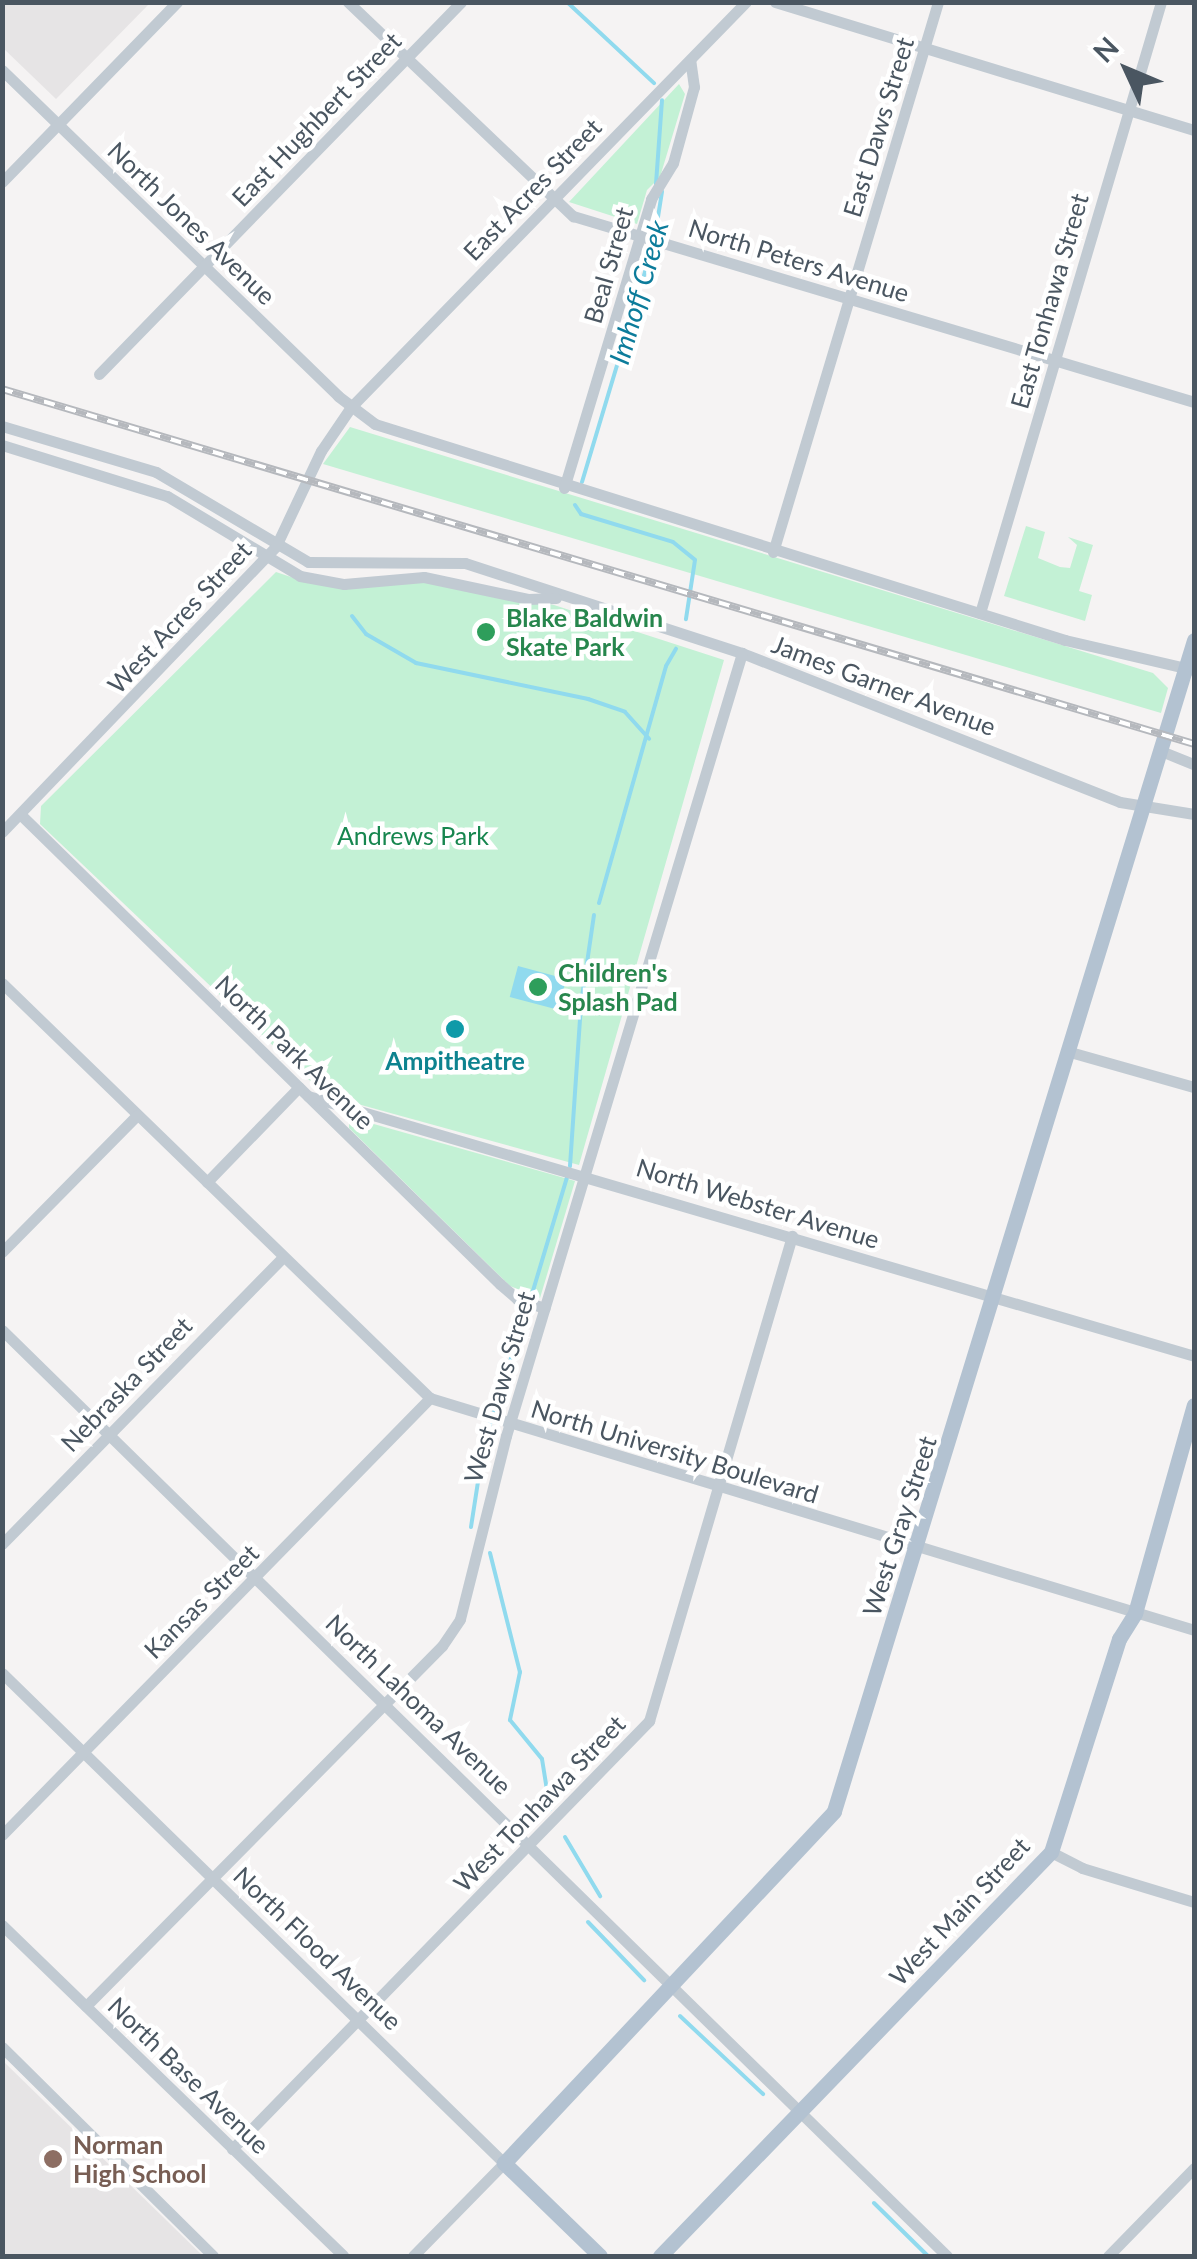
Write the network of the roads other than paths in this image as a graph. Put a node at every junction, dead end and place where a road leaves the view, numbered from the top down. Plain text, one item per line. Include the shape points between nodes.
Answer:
1 (177, 2) edge
2 (348, 2) edge
3 (461, 2) edge
4 (746, 2) edge
5 (775, 2) edge
6 (938, 2) edge
7 (1162, 2) edge
8 (925, 48) junction
9 (406, 58) junction
10 (690, 60) junction
11 (2, 70) edge
12 (1128, 110) junction
13 (59, 124) junction
14 (1194, 130) edge
15 (2, 182) edge
16 (552, 201) junction
17 (646, 238) junction
18 (204, 266) junction
19 (850, 299) junction
20 (1055, 360) junction
21 (99, 374) dead end
22 (1194, 402) edge
23 (351, 407) junction
24 (2, 426) edge
25 (2, 445) edge
26 (564, 488) junction
27 (276, 546) junction
28 (773, 552) junction
29 (266, 559) junction
30 (556, 598) junction
31 (980, 613) junction
32 (1194, 640) edge
33 (742, 654) junction
34 (1190, 669) edge
35 (1160, 751) junction
36 (1194, 764) edge
37 (1142, 808) junction
38 (1194, 814) edge
39 (21, 816) junction
40 (2, 832) edge
41 (2, 983) edge
42 (1070, 1052) junction
43 (1194, 1087) edge
44 (303, 1091) junction
45 (137, 1115) junction
46 (585, 1176) junction
47 (206, 1182) junction
48 (792, 1236) junction
49 (2, 1252) edge
50 (282, 1256) junction
51 (997, 1298) junction
52 (544, 1308) junction
53 (2, 1330) edge
54 (1194, 1356) edge
55 (430, 1398) junction
56 (1194, 1405) edge
57 (498, 1421) junction
58 (109, 1435) junction
59 (716, 1486) junction
60 (2, 1544) edge
61 (918, 1548) junction
62 (256, 1577) junction
63 (1135, 1613) junction
64 (1194, 1630) edge
65 (2, 1673) edge
66 (385, 1704) junction
67 (82, 1753) junction
68 (2, 1834) edge
69 (532, 1846) junction
70 (1051, 1852) junction
71 (212, 1879) junction
72 (1194, 1902) edge
73 (2, 1926) edge
74 (672, 1986) junction
75 (86, 2006) junction
76 (357, 2022) junction
77 (2, 2047) edge
78 (801, 2112) junction
79 (232, 2148) junction
80 (504, 2162) junction
81 (1194, 2168) edge
82 (213, 2256) edge
83 (344, 2256) edge
84 (413, 2256) edge
85 (600, 2256) edge
86 (660, 2256) edge
87 (947, 2256) edge
88 (1108, 2256) edge

1 - 13 street
2 - 9 street, North Peters Avenue
3 - 9 street, East Hughbert Street
4 - 10 street, East Acres Street
5 - 8 street
6 - 8 street, East Daws Street
7 - 12 street, East Tonhawa Street
8 - 12 street
8 - 19 street, East Daws Street
9 - 16 street, North Peters Avenue
9 - 18 street, East Hughbert Street
10 - 16 street, East Acres Street
10 - 17 street, Beal Street via 694,87 666,175 651,199
11 - 13 street, North Jones Avenue
12 - 14 street
12 - 20 street, East Tonhawa Street
13 - 15 street
13 - 18 street, North Jones Avenue
16 - 17 street, North Peters Avenue via 573,216
16 - 23 street, East Acres Street
17 - 19 street, North Peters Avenue
17 - 26 street, Beal Street
18 - 21 street, East Hughbert Street
18 - 23 street, North Jones Avenue
19 - 20 street, North Peters Avenue
19 - 28 street, East Daws Street
20 - 22 street, North Peters Avenue
20 - 31 street, East Tonhawa Street
23 - 26 street, North Jones Avenue via 394,433
23 - 27 street, West Acres Street via 329,436
24 - 27 street, James Garner Avenue via 156,472
25 - 29 street, James Garner Avenue via 167,496
26 - 28 street, North Jones Avenue
27 - 29 street, West Acres Street
27 - 30 street, James Garner Avenue via 332,566 445,560
28 - 31 street, North Jones Avenue
29 - 30 street, James Garner Avenue via 320,581 424,577 528,600
29 - 39 street, West Acres Street
30 - 33 street, James Garner Avenue
31 - 34 street, North Jones Avenue
32 - 34 main road, West Gray Street
33 - 37 street, James Garner Avenue
33 - 46 street, West Daws Street
34 - 35 main road, West Gray Street
35 - 36 street
35 - 37 main road, West Gray Street
37 - 38 street, James Garner Avenue
37 - 42 main road, West Gray Street
39 - 40 street, West Acres Street
39 - 44 street, North Park Avenue
41 - 45 street, North University Boulevard
42 - 43 street
42 - 51 main road, West Gray Street
44 - 46 street, North Webster Avenue
44 - 47 street
44 - 52 street, North Park Avenue via 517,1300
45 - 47 street, North University Boulevard
45 - 49 street
46 - 48 street, North Webster Avenue
46 - 52 street, West Daws Street
47 - 50 street, North University Boulevard
48 - 51 street, North Webster Avenue
48 - 59 street, West Tonhawa Street
50 - 55 street, North University Boulevard
50 - 58 street, Nebraska Street
51 - 54 street, North Webster Avenue
51 - 61 main road, West Gray Street
52 - 57 street, West Daws Street
53 - 58 street, North Lahoma Avenue
55 - 57 street, North University Boulevard
55 - 62 street, Kansas Street
56 - 63 main road, West Main Street
57 - 59 street, North University Boulevard
57 - 66 street, West Daws Street via 460,1619
58 - 60 street, Nebraska Street
58 - 62 street, North Lahoma Avenue
59 - 61 street, North University Boulevard
59 - 69 street, West Tonhawa Street via 649,1720
61 - 63 street, North University Boulevard
61 - 74 main road, West Gray Street via 834,1811
62 - 66 street, North Lahoma Avenue
62 - 67 street, Kansas Street
63 - 64 street, North University Boulevard
63 - 70 main road, West Main Street via 1119,1639
65 - 67 street, North Flood Avenue
66 - 69 street, North Lahoma Avenue
66 - 71 street, West Daws Street
67 - 68 street, Kansas Street
67 - 71 street, North Flood Avenue
69 - 74 street, North Lahoma Avenue
69 - 76 street, West Tonhawa Street
70 - 72 street
70 - 78 main road, West Main Street
71 - 75 street, West Daws Street
71 - 76 street, North Flood Avenue
73 - 75 street, North Base Avenue
74 - 78 street, North Lahoma Avenue
74 - 80 main road, West Gray Street
75 - 79 street, North Base Avenue
76 - 79 street, West Tonhawa Street
76 - 80 street, North Flood Avenue
77 - 82 street
78 - 86 main road, West Main Street
78 - 87 street, North Lahoma Avenue
79 - 83 street, North Base Avenue
80 - 84 street, West Gray Street
80 - 85 main road, North Flood Avenue
81 - 88 street

